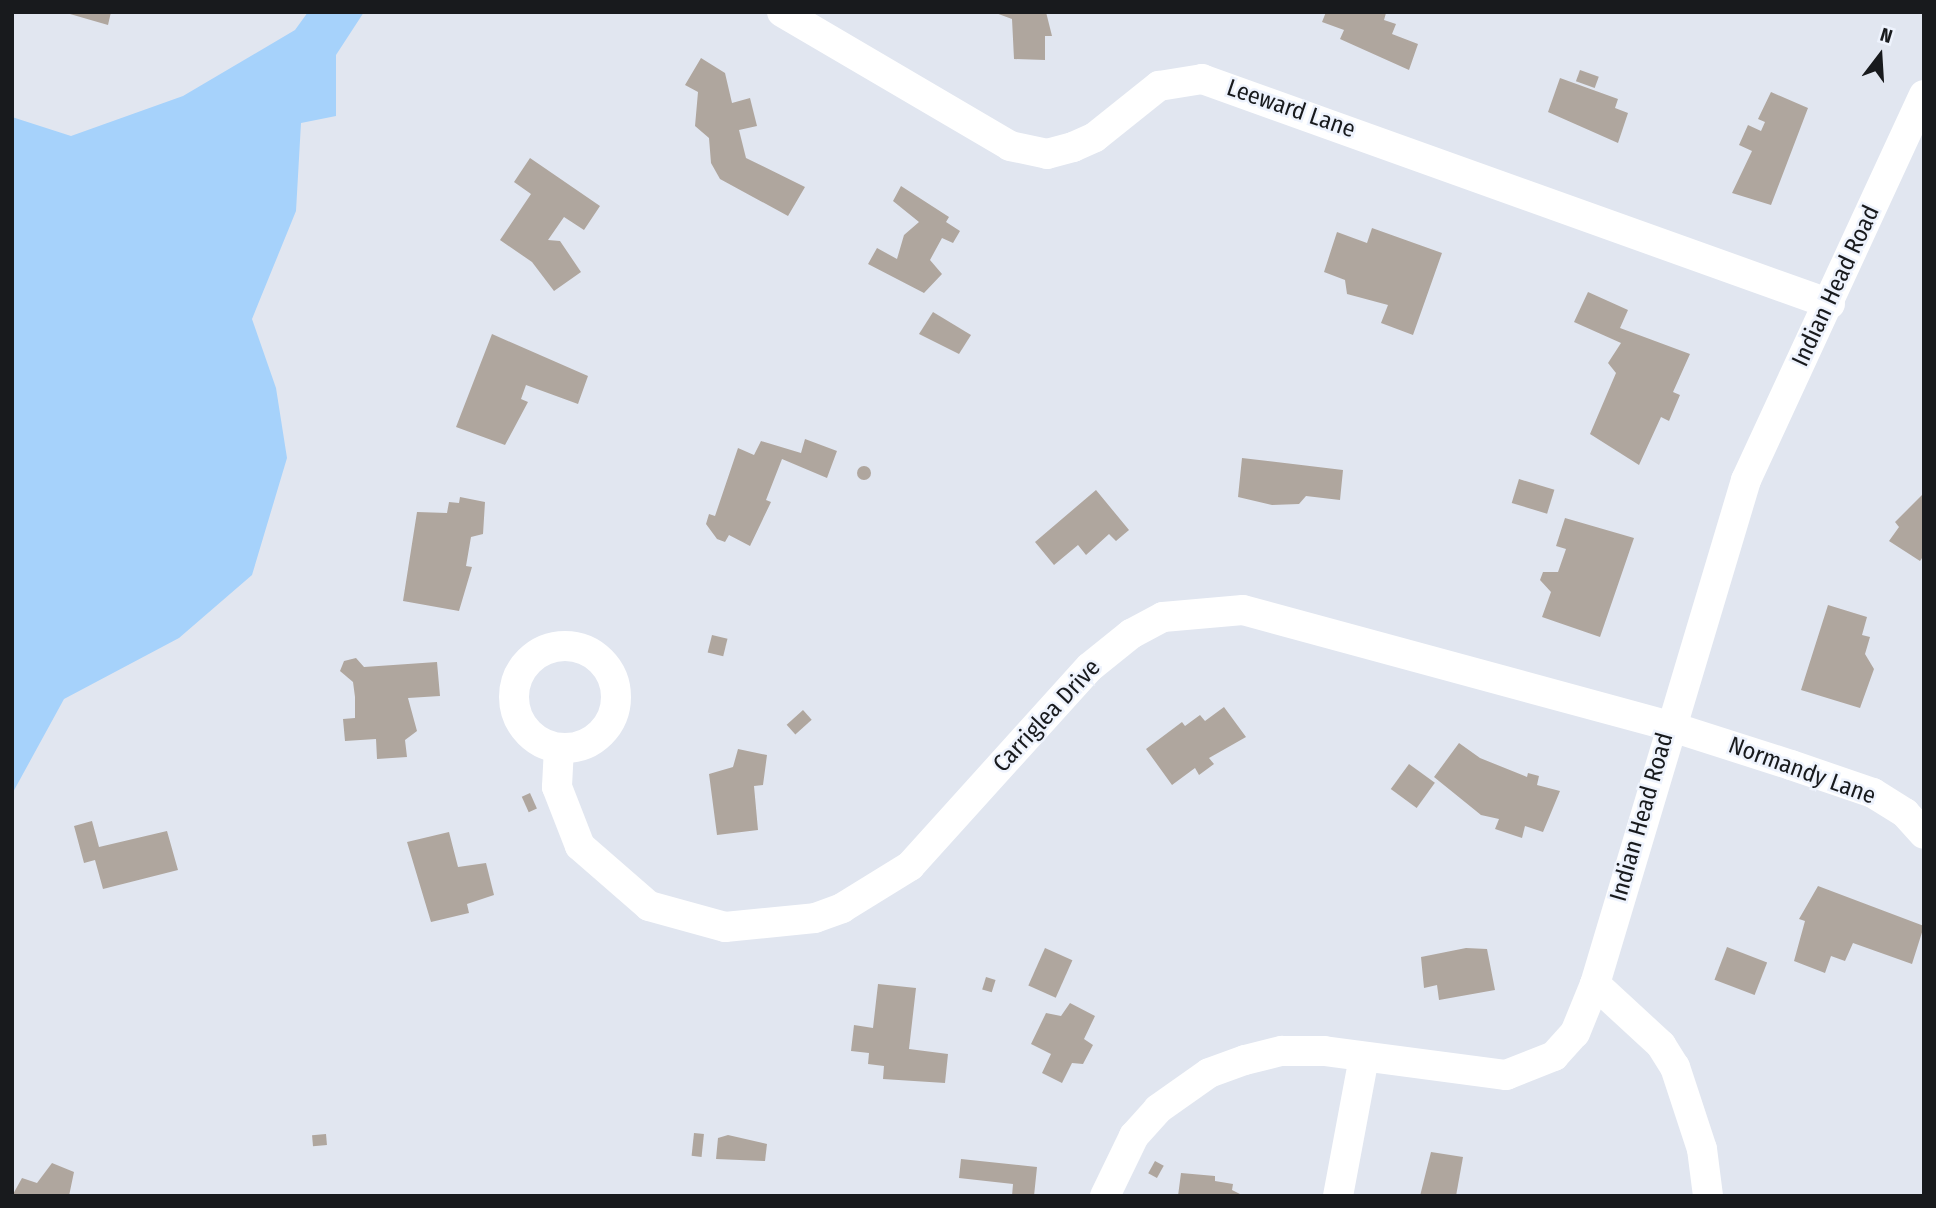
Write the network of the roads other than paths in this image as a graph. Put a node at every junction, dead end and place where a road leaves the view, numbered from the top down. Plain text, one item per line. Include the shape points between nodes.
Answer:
1 (782, 12) edge
2 (1924, 95) edge
3 (1830, 304) junction
4 (1669, 726) junction
5 (559, 748) dead end
6 (1924, 834) edge
7 (1595, 984) junction
8 (1364, 1057) junction
9 (1105, 1196) edge
10 (1338, 1196) edge
11 (1708, 1196) edge

1 - 3 street, Leeward Lane via 1010,146 1047,154 1073,147 1095,137 1159,86 1202,79
2 - 3 street, Indian Head Road
3 - 4 street, Indian Head Road via 1746,480
4 - 5 street, Carriglea Drive via 1285,618 1243,610 1163,617 1090,667 910,866 842,908 754,927 725,927 649,906 580,846 557,787
4 - 6 street, Normandy Lane via 1873,793 1905,813
4 - 7 street, Indian Head Road
7 - 8 street, Indian Head Road via 1575,1033 1554,1056 1526,1070 1485,1075
7 - 11 street via 1661,1045 1675,1067 1702,1149
8 - 9 street, Indian Head Road via 1282,1051 1209,1073 1158,1109 1134,1136
8 - 10 street

